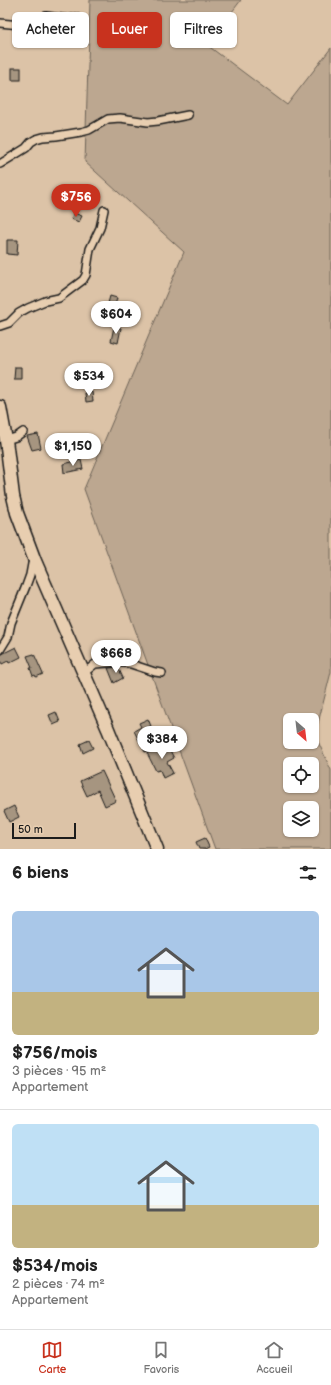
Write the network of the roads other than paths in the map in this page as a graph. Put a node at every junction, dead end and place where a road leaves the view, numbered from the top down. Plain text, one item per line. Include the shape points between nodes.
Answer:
1 (0, 23) edge
2 (12, 24) edge
3 (188, 115) dead end
4 (0, 164) edge
5 (104, 210) dead end
6 (0, 326) edge
7 (0, 407) edge
8 (23, 432) dead end
9 (6, 440) junction
10 (35, 561) junction
11 (0, 650) edge
12 (84, 673) junction
13 (162, 673) dead end
14 (157, 849) edge

1 - 2 street
3 - 4 street via 148,122 108,119 89,130 36,139
5 - 6 street via 100,228 90,248 83,280 59,298 28,308 9,323
7 - 9 highway
8 - 9 street via 16,438
9 - 10 highway via 17,513
10 - 11 street via 10,623 8,637
10 - 12 highway
12 - 13 street via 95,664 119,662
12 - 14 highway

